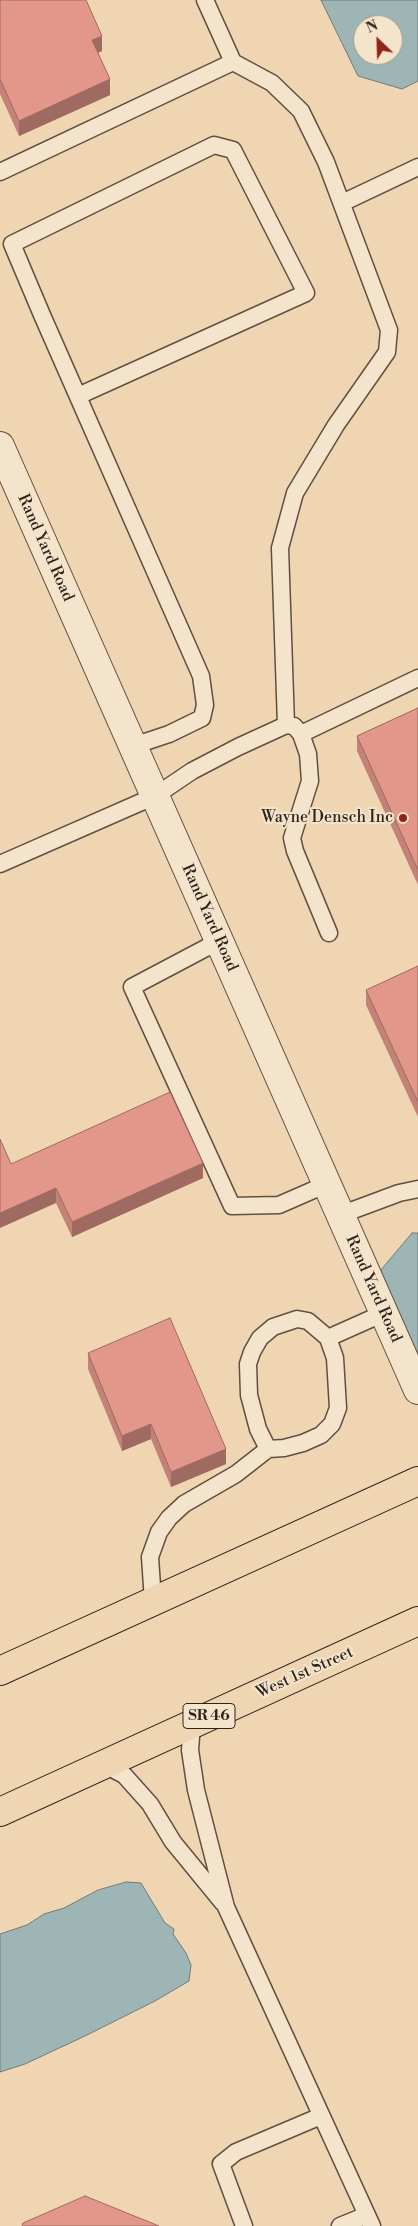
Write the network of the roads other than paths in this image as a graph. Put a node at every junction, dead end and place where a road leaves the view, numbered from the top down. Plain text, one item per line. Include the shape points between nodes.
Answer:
1 (205, 0) edge
2 (233, 62) junction
3 (418, 167) edge
4 (0, 172) edge
5 (342, 203) junction
6 (78, 396) junction
7 (0, 446) edge
8 (418, 678) edge
9 (286, 725) junction
10 (301, 734) junction
11 (133, 746) junction
12 (155, 796) junction
13 (0, 864) edge
14 (329, 933) dead end
15 (219, 941) junction
16 (327, 1184) junction
17 (418, 1190) edge
18 (340, 1216) junction
19 (384, 1313) junction
20 (328, 1338) junction
21 (418, 1390) edge
22 (268, 1449) junction
23 (418, 1481) edge
24 (153, 1601) junction
25 (418, 1621) edge
26 (0, 1671) edge
27 (192, 1724) junction
28 (103, 1764) junction
29 (0, 1812) edge
30 (226, 1907) junction
31 (321, 2116) junction
32 (369, 2220) edge
33 (244, 2226) edge
34 (340, 2226) edge

1 - 2 lane
2 - 4 lane
2 - 5 lane via 272,83 301,111
3 - 5 lane
5 - 9 lane via 389,330 387,352 336,425 295,493 280,548
6 - 6 lane via 12,244 214,145 233,150 306,293
6 - 11 lane via 201,676 205,705 202,718
7 - 11 street, Rand Yard Road
8 - 10 lane
9 - 10 lane via 294,726
9 - 12 lane via 192,771
10 - 14 lane via 308,754 310,781 292,838
11 - 12 street, Rand Yard Road
12 - 13 lane
12 - 15 street, Rand Yard Road
15 - 16 street, Rand Yard Road
15 - 16 lane via 132,987 232,1206 279,1205
16 - 18 street, Rand Yard Road
17 - 18 lane via 400,1193
18 - 19 street, Rand Yard Road
19 - 20 lane
19 - 21 street, Rand Yard Road
20 - 22 lane via 335,1358 338,1408 332,1424 321,1435 303,1443
20 - 22 lane via 308,1321 290,1320 273,1327 260,1338 252,1352 248,1364 249,1395 258,1429
22 - 24 lane via 236,1474 184,1504 169,1518 159,1532 150,1557
23 - 24 main road
24 - 26 main road
25 - 27 main road, West 1st Street / SR 46
27 - 28 main road, West 1st Street / SR 46
27 - 30 lane via 190,1750 196,1790
28 - 29 main road, West 1st Street / SR 46
28 - 30 lane via 124,1776 150,1804 173,1842
30 - 31 lane
31 - 32 lane
31 - 33 lane via 236,2152 221,2164
32 - 34 lane

